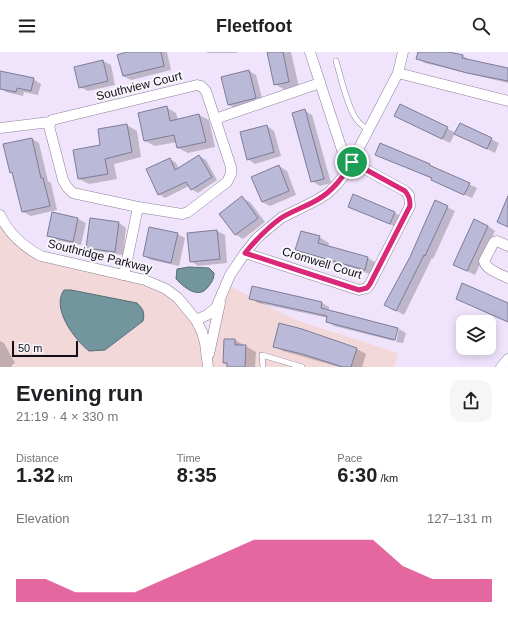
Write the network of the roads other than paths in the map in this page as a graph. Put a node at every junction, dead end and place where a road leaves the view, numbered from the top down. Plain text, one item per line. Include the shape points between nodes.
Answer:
1 (310, 52) edge
2 (403, 52) edge
3 (336, 61) dead end
4 (398, 73) junction
5 (320, 83) junction
6 (508, 101) edge
7 (215, 119) junction
8 (50, 122) junction
9 (0, 128) edge
10 (368, 130) junction
11 (352, 162) junction
12 (138, 207) junction
13 (0, 215) edge
14 (508, 246) edge
15 (245, 253) junction
16 (124, 275) junction
17 (508, 278) edge
18 (223, 291) junction
19 (196, 320) junction
20 (508, 360) edge
21 (208, 365) edge
22 (263, 367) edge
23 (302, 367) edge
24 (501, 367) edge

1 - 5 street
2 - 4 street
3 - 10 lane via 355,118
4 - 6 street
4 - 10 street
5 - 7 street
5 - 11 street via 342,150
7 - 8 street, Southview Court via 206,91 197,85
7 - 12 street, Southview Court via 231,167 227,182 182,214
8 - 9 street
8 - 12 street, Southview Court via 63,180 73,193
10 - 11 street
11 - 15 street via 338,184 328,193 281,218 257,238
11 - 15 street, Cromwell Court via 405,191 410,200 410,206 367,288 359,290
12 - 16 street
13 - 16 street, Southridge Parkway via 9,231 30,251 41,256
14 - 17 street via 494,242 484,261 487,268
15 - 18 street
16 - 19 street, Southridge Parkway via 166,289 178,298
18 - 19 street via 216,308
18 - 21 street
19 - 21 street, Southridge Parkway via 205,342
20 - 24 street
22 - 23 lane via 262,355

